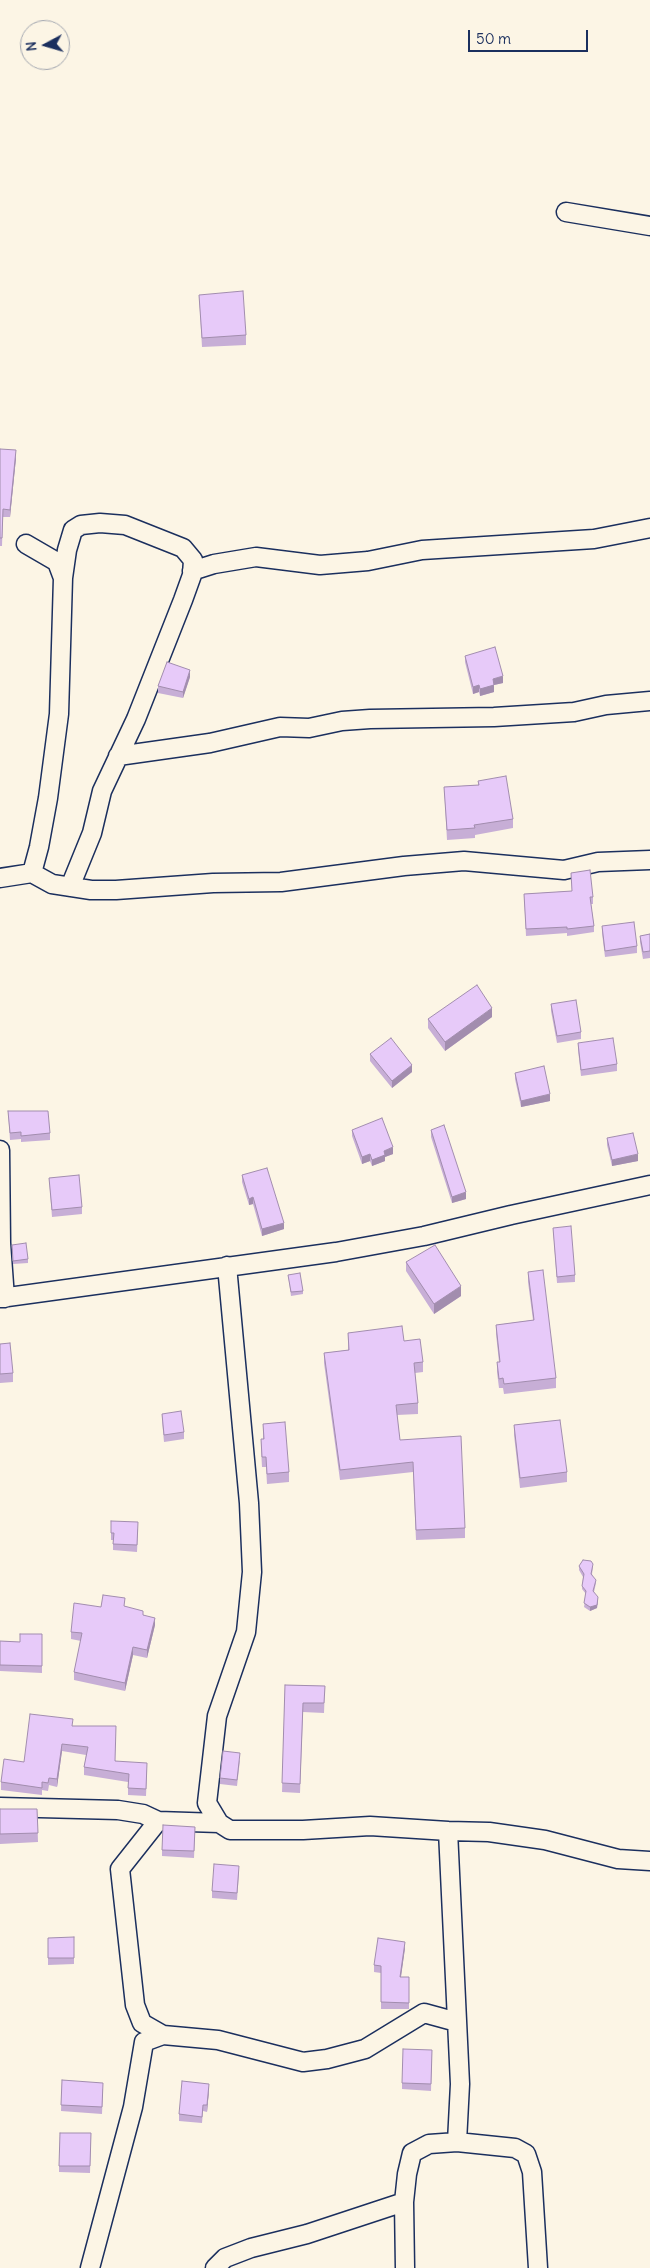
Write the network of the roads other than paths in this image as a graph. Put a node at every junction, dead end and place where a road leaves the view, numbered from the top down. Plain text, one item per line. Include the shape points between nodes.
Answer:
1 (566, 212) dead end
2 (650, 226) edge
3 (650, 528) edge
4 (26, 544) dead end
5 (192, 571) junction
6 (63, 578) junction
7 (650, 701) edge
8 (118, 756) junction
9 (650, 860) edge
10 (32, 873) junction
11 (0, 878) edge
12 (70, 886) junction
13 (0, 1150) edge
14 (650, 1185) edge
15 (227, 1266) junction
16 (2, 1298) edge
17 (0, 1807) edge
18 (158, 1821) junction
19 (219, 1823) junction
20 (448, 1831) junction
21 (650, 1861) edge
22 (457, 2022) junction
23 (164, 2035) junction
24 (457, 2142) junction
25 (404, 2202) junction
26 (90, 2268) edge
27 (215, 2268) edge
28 (404, 2268) edge
29 (538, 2268) edge

1 - 2 street
3 - 5 street via 594,539 422,550 368,561 320,565 256,558
4 - 6 street via 57,562
5 - 6 street via 193,560 183,548 125,525 100,523 81,525 73,530
5 - 8 street via 149,688
6 - 10 street via 59,714 40,847
7 - 8 street via 574,712 370,719 309,728 280,727 210,743
8 - 12 street via 102,791 92,833
9 - 12 street via 598,862 564,870 464,861 281,882 116,890
10 - 11 street
10 - 12 street via 52,884
13 - 16 street
14 - 15 street via 424,1236 336,1252
15 - 16 street
15 - 19 street via 249,1502 252,1572 246,1632 217,1716 207,1803
17 - 18 street via 118,1810 143,1814
18 - 19 street
18 - 23 street via 120,1868 135,2005 142,2024
19 - 20 street via 230,1830 370,1826
20 - 21 street via 489,1832 545,1840 618,1858
20 - 22 street
22 - 23 street via 424,2013 366,2049 327,2060 303,2062 218,2040
22 - 24 street via 460,2084
23 - 26 street via 144,2042 133,2107
24 - 25 street via 429,2144 412,2153
24 - 29 street via 515,2148 526,2154 532,2172
25 - 27 street via 307,2234 251,2248 225,2258
25 - 28 street

